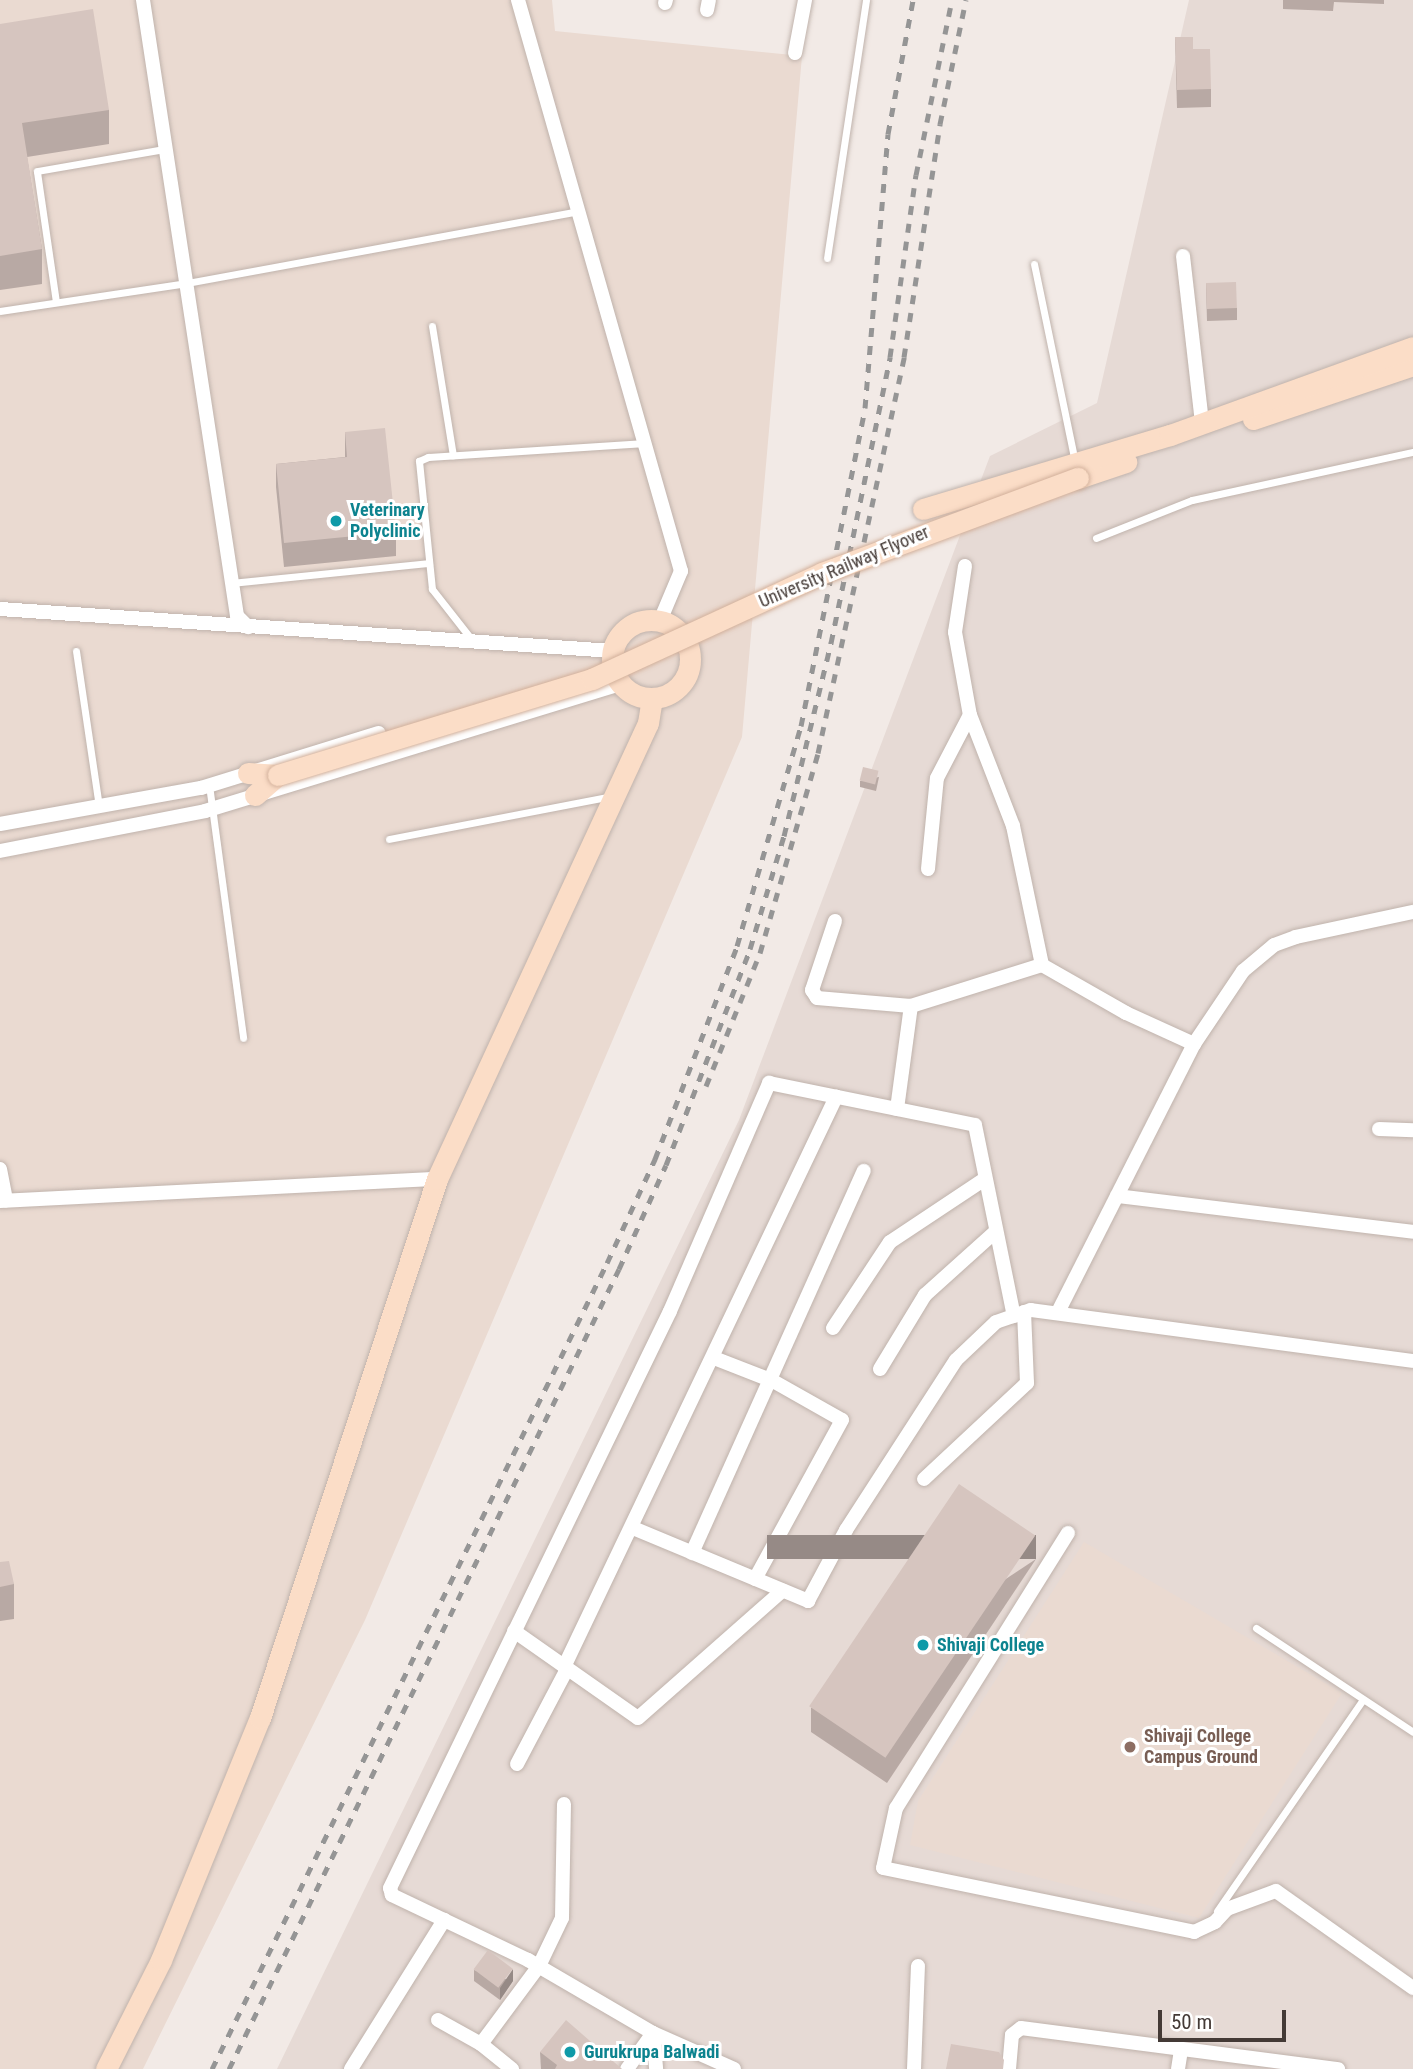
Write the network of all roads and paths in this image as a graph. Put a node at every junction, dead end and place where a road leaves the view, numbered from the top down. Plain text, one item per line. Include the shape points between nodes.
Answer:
1 (143, 0) edge
2 (518, 0) edge
3 (806, 0) edge
4 (866, 0) edge
5 (795, 53) dead end
6 (166, 149) junction
7 (579, 211) junction
8 (1183, 256) dead end
9 (827, 258) dead end
10 (1034, 264) dead end
11 (187, 283) junction
12 (56, 302) junction
13 (0, 311) edge
14 (432, 326) dead end
15 (1413, 347) edge
16 (1413, 365) edge
17 (1202, 422) junction
18 (646, 443) junction
19 (1413, 452) edge
20 (453, 455) junction
21 (1075, 463) junction
22 (923, 509) dead end
23 (1096, 538) dead end
24 (429, 563) junction
25 (965, 566) dead end
26 (232, 583) junction
27 (0, 609) edge
28 (660, 621) junction
29 (248, 627) junction
30 (474, 643) junction
31 (75, 651) dead end
32 (613, 657) junction
33 (621, 684) junction
34 (652, 698) junction
35 (970, 715) junction
36 (248, 773) junction
37 (278, 775) junction
38 (209, 785) junction
39 (255, 795) junction
40 (614, 796) junction
41 (99, 806) junction
42 (215, 808) junction
43 (0, 824) edge
44 (389, 839) dead end
45 (0, 851) edge
46 (928, 869) dead end
47 (1413, 912) edge
48 (835, 921) dead end
49 (1042, 965) junction
50 (911, 1006) junction
51 (243, 1038) dead end
52 (1194, 1044) junction
53 (836, 1097) junction
54 (897, 1110) junction
55 (1379, 1129) dead end
56 (1413, 1130) edge
57 (0, 1169) edge
58 (864, 1171) dead end
59 (437, 1179) junction
60 (985, 1179) junction
61 (1117, 1196) junction
62 (3, 1200) edge
63 (995, 1232) junction
64 (1413, 1232) edge
65 (1058, 1312) junction
66 (1019, 1314) junction
67 (834, 1328) dead end
68 (714, 1358) junction
69 (1413, 1362) edge
70 (880, 1369) dead end
71 (773, 1381) junction
72 (924, 1479) dead end
73 (633, 1528) junction
74 (1068, 1533) dead end
75 (692, 1553) junction
76 (755, 1579) junction
77 (783, 1590) junction
78 (1256, 1628) dead end
79 (514, 1631) junction
80 (566, 1668) junction
81 (1363, 1699) junction
82 (1413, 1732) edge
83 (517, 1764) dead end
84 (564, 1804) dead end
85 (444, 1920) junction
86 (1207, 1926) junction
87 (539, 1966) junction
88 (918, 1966) dead end
89 (1413, 1988) edge
90 (438, 2020) dead end
91 (653, 2033) junction
92 (481, 2044) junction
93 (1181, 2049) junction
94 (106, 2069) edge
95 (351, 2069) edge
96 (512, 2069) edge
97 (626, 2069) edge
98 (656, 2069) edge
99 (734, 2069) edge
100 (914, 2069) edge
101 (1009, 2069) edge
102 (1178, 2069) edge
103 (1338, 2069) edge

1 - 6 street
2 - 7 street
3 - 5 street
4 - 9 lane
6 - 11 street
6 - 12 lane via 37,171
7 - 11 lane
7 - 18 street
8 - 17 street
10 - 21 lane
11 - 12 lane
11 - 26 street
12 - 13 lane
14 - 20 lane
15 - 17 main road
16 - 37 main road, University Railway Flyover, bridge via 895,543 592,679
17 - 21 main road
18 - 20 lane
18 - 28 street via 681,571
19 - 23 lane via 1192,500
20 - 24 lane via 428,457 417,467
21 - 22 main road
24 - 26 lane
24 - 30 lane via 432,589
25 - 35 street via 955,632
26 - 29 street via 237,616
27 - 29 street
28 - 32 main road via 633,624 624,631
28 - 34 main road via 684,638 690,661 688,672 674,690
29 - 30 street
30 - 32 street
31 - 41 lane
32 - 33 main road
32 - 36 street
33 - 34 main road via 630,692
33 - 39 street
34 - 40 main road via 648,723
35 - 46 street via 937,778
35 - 49 street via 1013,826
36 - 37 main road, University Railway Flyover
36 - 38 street
37 - 39 main road, University Railway Flyover
38 - 41 street
38 - 42 lane
39 - 42 street
40 - 44 lane
40 - 59 main road
41 - 43 street
42 - 45 street
42 - 51 lane
47 - 52 street via 1323,929 1274,945 1243,971
48 - 50 street via 813,995
49 - 50 street
49 - 52 street via 1126,1013
50 - 54 street
52 - 61 street
53 - 54 street
53 - 68 street
53 - 79 street via 769,1083 670,1311
54 - 60 street via 975,1125
55 - 56 street
57 - 62 street
58 - 71 street
59 - 62 street
59 - 94 main road via 260,1718 161,1960
60 - 63 street
60 - 67 street via 890,1242
61 - 64 street
61 - 65 street
63 - 66 street
63 - 70 street via 925,1295
65 - 66 street
65 - 69 street
66 - 72 street via 1027,1383
66 - 77 street via 996,1322 956,1360 846,1530 808,1601
68 - 71 street
68 - 73 street
71 - 75 street
71 - 76 street via 842,1420
73 - 75 street
73 - 80 street
74 - 86 street via 896,1808 883,1868 1194,1932
75 - 76 street
76 - 77 street
77 - 80 street via 638,1718
78 - 81 lane
79 - 80 street
79 - 85 street via 390,1888 392,1895
80 - 83 street
81 - 82 lane
81 - 86 lane
84 - 87 street via 564,1909
85 - 87 street
85 - 95 street
86 - 89 street via 1227,1909 1276,1891
87 - 91 street
87 - 92 street
88 - 100 street
90 - 92 street
91 - 97 street
91 - 98 street
91 - 99 street
92 - 96 street
93 - 101 street via 1021,2028 1012,2035
93 - 102 street
93 - 103 street

